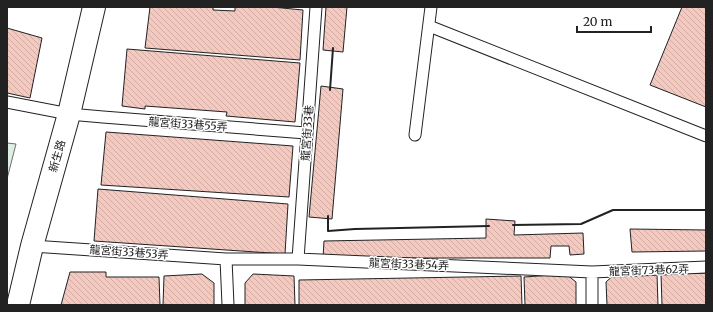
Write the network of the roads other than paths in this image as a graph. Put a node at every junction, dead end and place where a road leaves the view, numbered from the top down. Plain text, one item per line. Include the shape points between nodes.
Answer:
1 (94, 7) edge
2 (316, 7) edge
3 (431, 7) edge
4 (429, 26) junction
5 (7, 102) edge
6 (69, 114) junction
7 (306, 133) junction
8 (415, 135) dead end
9 (706, 136) edge
10 (32, 246) junction
11 (226, 258) junction
12 (298, 260) junction
13 (706, 267) edge
14 (592, 272) junction
15 (18, 305) edge
16 (228, 305) edge
17 (592, 305) edge

1 - 6 street, 新生路
2 - 7 lane, 龍宮街33巷
3 - 4 lane
4 - 8 lane
4 - 9 lane
5 - 6 lane, 龍宮街33巷55弄
6 - 7 lane, 龍宮街33巷55弄
6 - 10 street, 新生路
7 - 12 lane, 龍宮街33巷
10 - 11 lane, 龍宮街33巷53弄
10 - 15 street, 新生路
11 - 12 lane, 龍宮街33巷54弄
11 - 16 lane
12 - 14 lane, 龍宮街33巷54弄
13 - 14 lane, 龍宮街73巷62弄
14 - 17 lane

